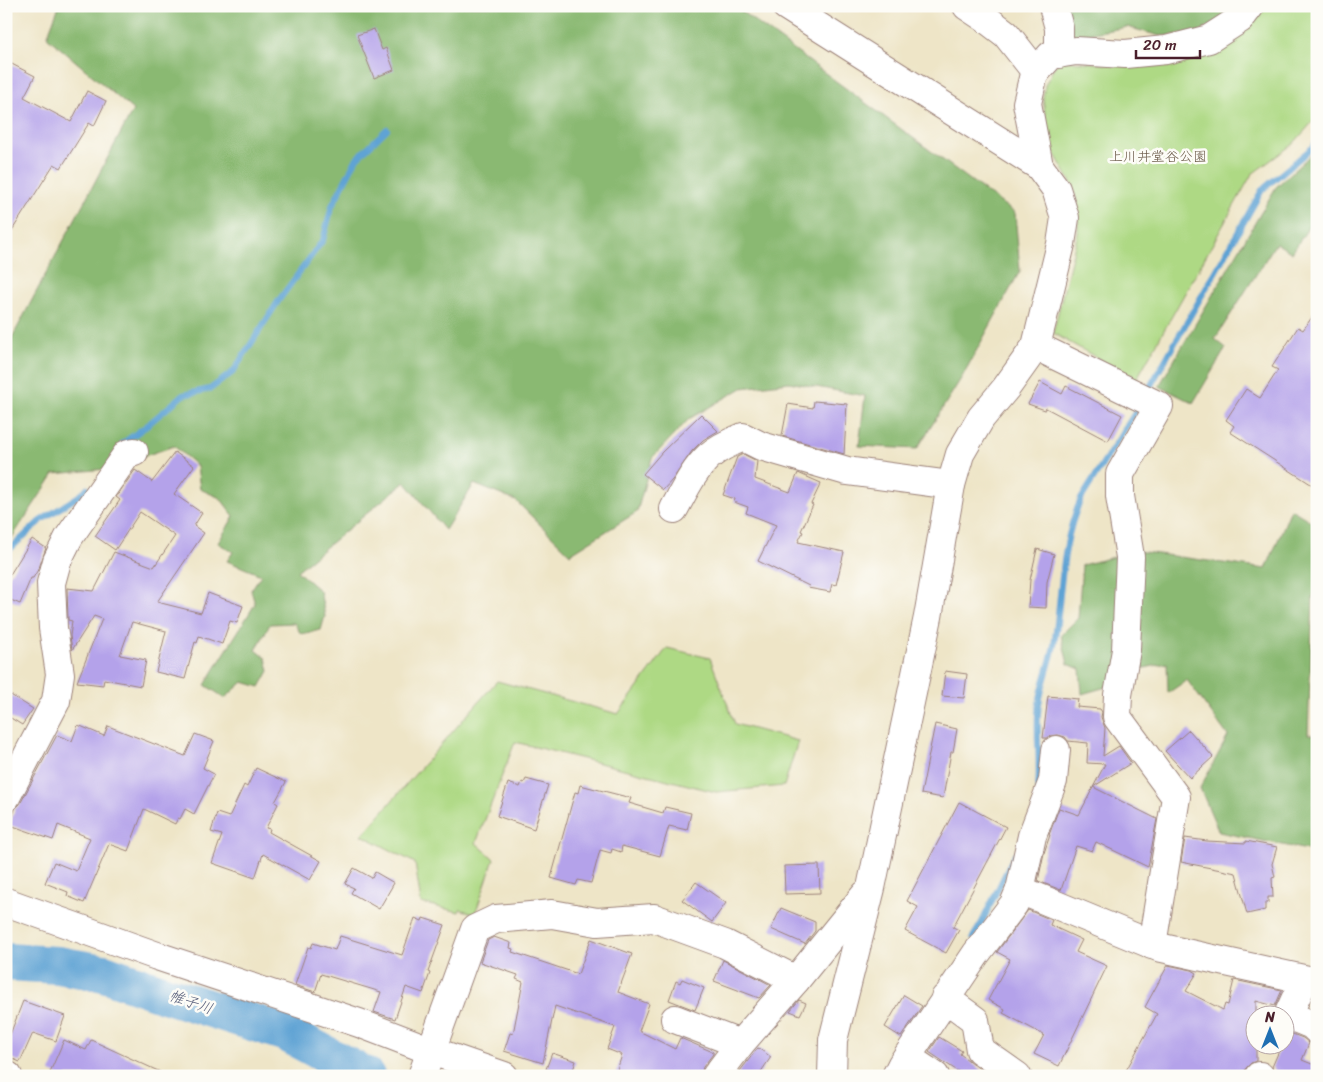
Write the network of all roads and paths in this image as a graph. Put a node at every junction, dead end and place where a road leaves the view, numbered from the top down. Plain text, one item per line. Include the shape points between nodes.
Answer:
1 (786, 6) edge
2 (967, 6) edge
3 (1053, 6) edge
4 (1250, 6) edge
5 (1059, 54) junction
6 (1036, 72) junction
7 (1038, 166) junction
8 (1036, 346) junction
9 (134, 452) dead end
10 (951, 485) junction
11 (674, 509) dead end
12 (1056, 750) dead end
13 (6, 797) edge
14 (871, 888) junction
15 (1020, 890) junction
16 (6, 902) edge
17 (1152, 945) junction
18 (796, 980) junction
19 (1310, 981) edge
20 (945, 998) junction
21 (675, 1019) dead end
22 (1317, 1030) edge
23 (740, 1044) junction
24 (432, 1064) edge
25 (902, 1066) edge
26 (504, 1076) edge
27 (716, 1076) edge
28 (832, 1076) edge
29 (935, 1076) edge
30 (1018, 1076) edge

1 - 7 street
2 - 6 street via 1006,34
3 - 5 street via 1060,28
4 - 5 street via 1240,19 1209,39 1166,50
5 - 6 street via 1051,56
6 - 7 street via 1027,103
7 - 8 street via 1056,190 1065,218
8 - 10 street via 981,418 960,454
8 - 17 street via 1159,406 1120,474 1120,496 1130,557 1126,650 1117,717 1176,797
9 - 13 street via 127,454 69,537 57,561 51,583 60,674 56,701
10 - 11 street via 847,471 760,446 743,437 709,456 694,474
10 - 14 street via 928,617
12 - 15 street via 1053,781 1032,836
14 - 18 street
14 - 28 street via 833,1040
15 - 17 street
15 - 20 street via 1014,904
16 - 24 street via 359,1023
17 - 19 street
18 - 23 street
18 - 24 street via 725,944 654,918 597,922 552,914 496,919 475,929
19 - 22 street via 1288,1015
20 - 25 street
20 - 30 street via 975,1020 980,1050
21 - 23 street
23 - 27 street
24 - 26 street
25 - 29 street

